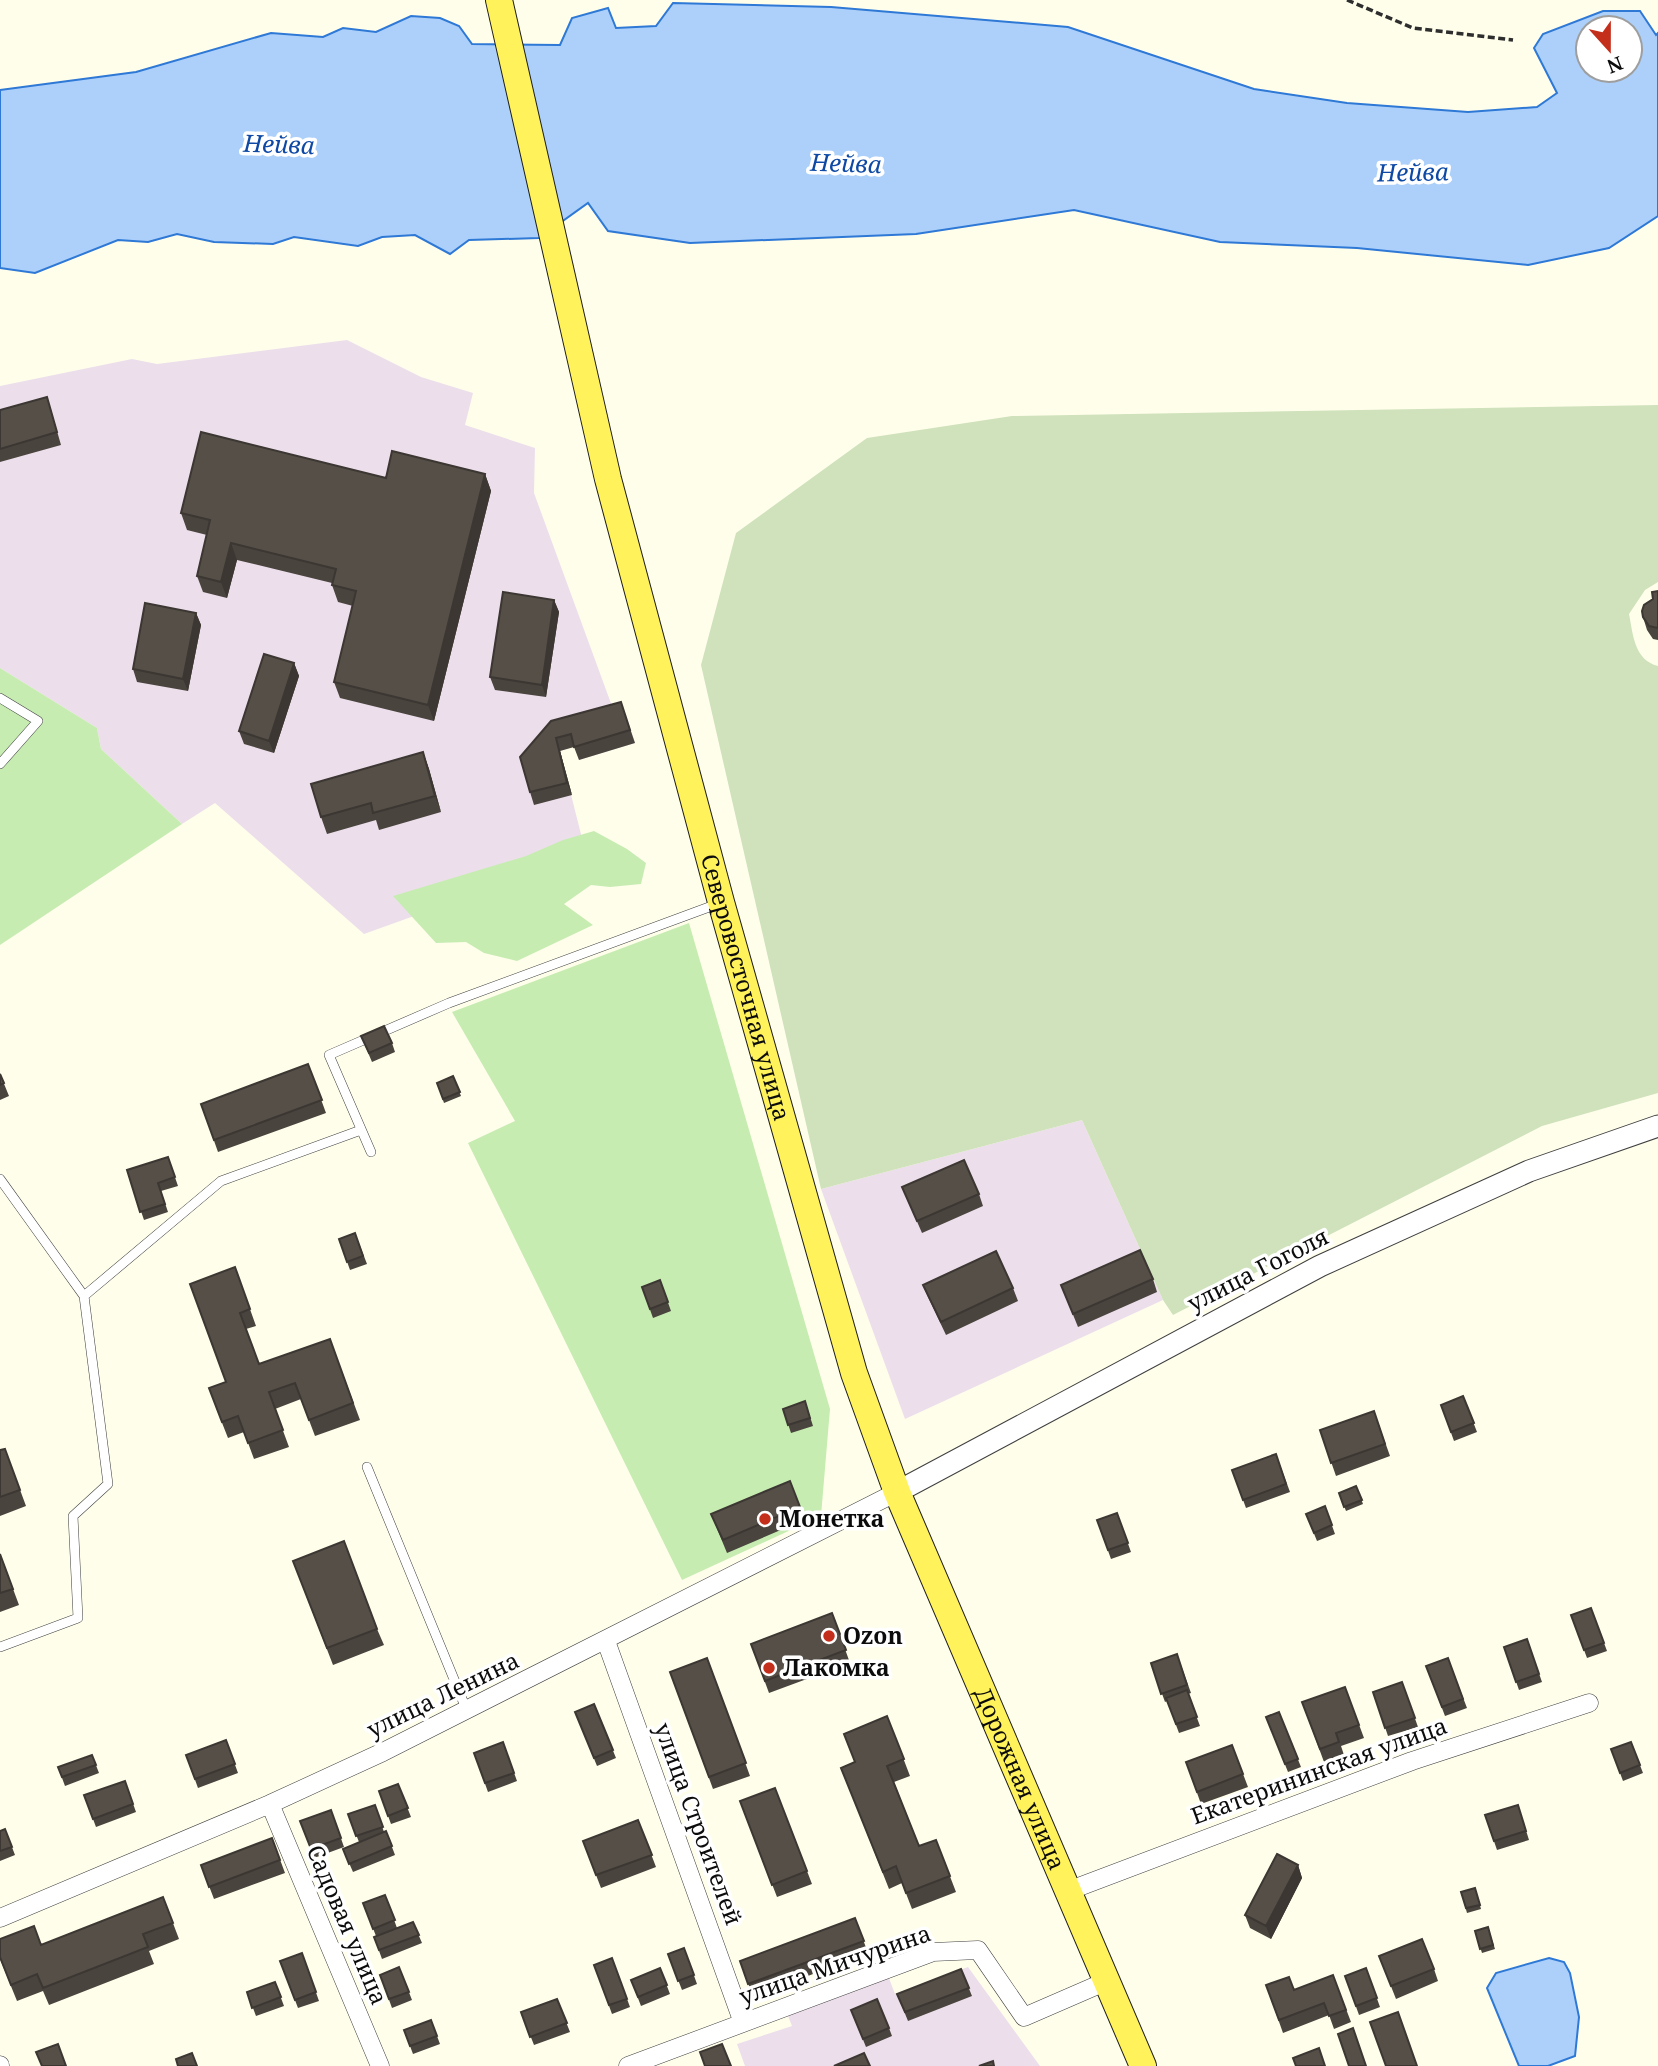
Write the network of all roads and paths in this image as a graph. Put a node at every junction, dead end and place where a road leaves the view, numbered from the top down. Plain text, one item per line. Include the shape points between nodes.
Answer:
1 (499, 0) edge
2 (1347, 0) edge
3 (1513, 40) dead end
4 (0, 698) edge
5 (0, 764) edge
6 (721, 902) junction
7 (1658, 1126) edge
8 (361, 1129) junction
9 (371, 1152) dead end
10 (0, 1179) edge
11 (85, 1296) junction
12 (367, 1467) dead end
13 (897, 1492) junction
14 (606, 1641) junction
15 (0, 1647) edge
16 (1589, 1703) dead end
17 (467, 1711) junction
18 (270, 1804) junction
19 (1068, 1891) junction
20 (0, 1918) edge
21 (1107, 1981) junction
22 (743, 2023) junction
23 (380, 2066) edge
24 (628, 2066) edge
25 (1143, 2066) edge

1 - 6 main road, Северовосточная улица via 608,479
2 - 3 path via 1413,28
4 - 5 lane via 38,721
6 - 8 lane via 449,1003 329,1055
6 - 13 main road, Северовосточная улица via 854,1373
7 - 13 street, улица Гоголя via 1529,1171 1320,1266
8 - 9 lane
8 - 11 lane via 221,1181
10 - 11 lane
11 - 15 lane via 108,1485 73,1517 78,1618
12 - 17 lane
13 - 14 street, улица Ленина
13 - 19 main road, Дорожная улица
14 - 17 street, улица Ленина
14 - 22 street, улица Строителей
16 - 19 street, Екатерининская улица via 1412,1761
17 - 18 street, улица Ленина
18 - 20 street, улица Ленина
18 - 23 street, Садовая улица
19 - 21 main road, Дорожная улица
21 - 22 street, улица Мичурина via 1024,2017 978,1950 933,1952
21 - 25 main road, Дорожная улица
22 - 24 street, улица Мичурина

